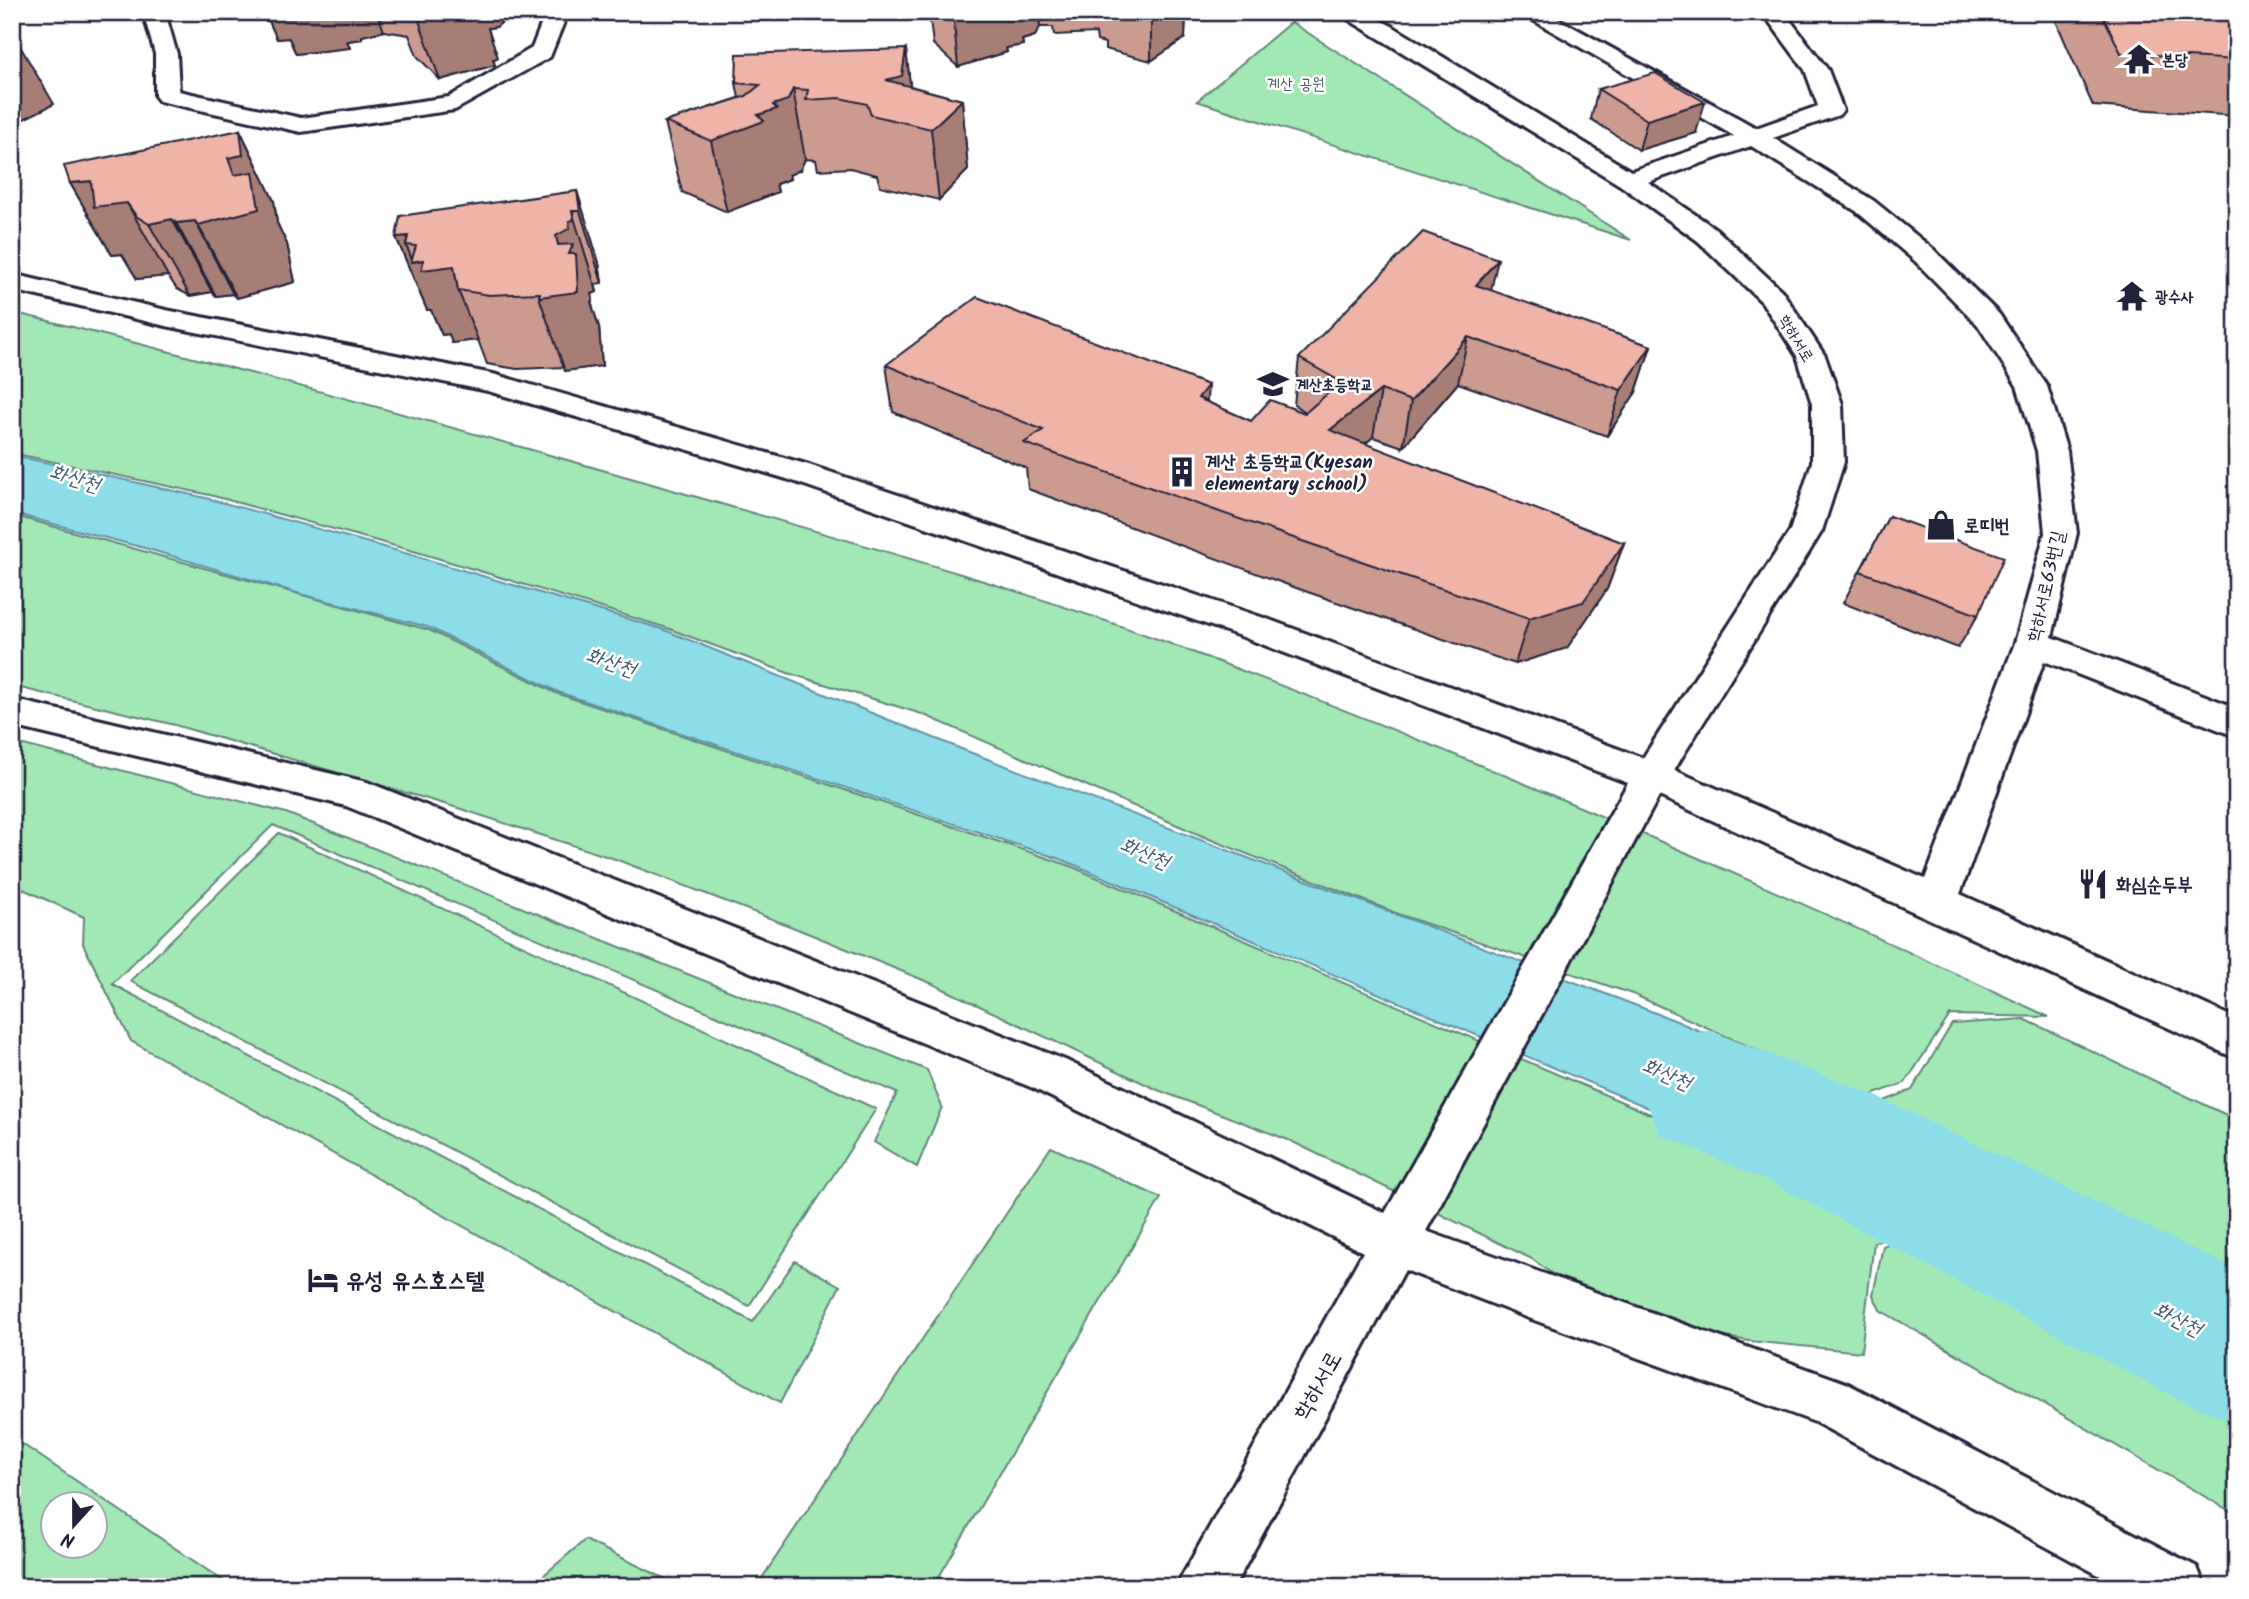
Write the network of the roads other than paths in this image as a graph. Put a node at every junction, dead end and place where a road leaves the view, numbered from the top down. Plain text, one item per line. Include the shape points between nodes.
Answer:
1 (154, 12) edge
2 (557, 12) edge
3 (1347, 12) edge
4 (1530, 12) edge
5 (1773, 12) edge
6 (1752, 136) junction
7 (1629, 180) junction
8 (12, 282) edge
9 (2033, 643) junction
10 (12, 712) edge
11 (2237, 723) edge
12 (1651, 776) junction
13 (1937, 902) junction
14 (2237, 1040) edge
15 (1396, 1243) junction
16 (1204, 1587) edge
17 (2177, 1587) edge

1 - 2 street via 166,54 167,96 301,125 455,103 542,52
3 - 7 street, 학하서로
4 - 6 street, 학하서로63번길
5 - 6 street via 1813,64 1829,95 1831,110
6 - 7 street
6 - 9 street, 학하서로63번길 via 1865,206 1924,255 1989,320 2032,386 2052,451 2061,534
7 - 12 street, 학하서로 via 1707,235 1772,297 1811,356 1828,404 1828,462 1806,531
8 - 12 street via 166,318 493,383 798,472 1255,628
9 - 11 street
9 - 13 street, 학하서로63번길
10 - 15 street via 353,793 1049,1074
12 - 13 street
12 - 15 street, 학하서로
13 - 14 street
15 - 16 street, 학하서로
15 - 17 street via 1828,1401

